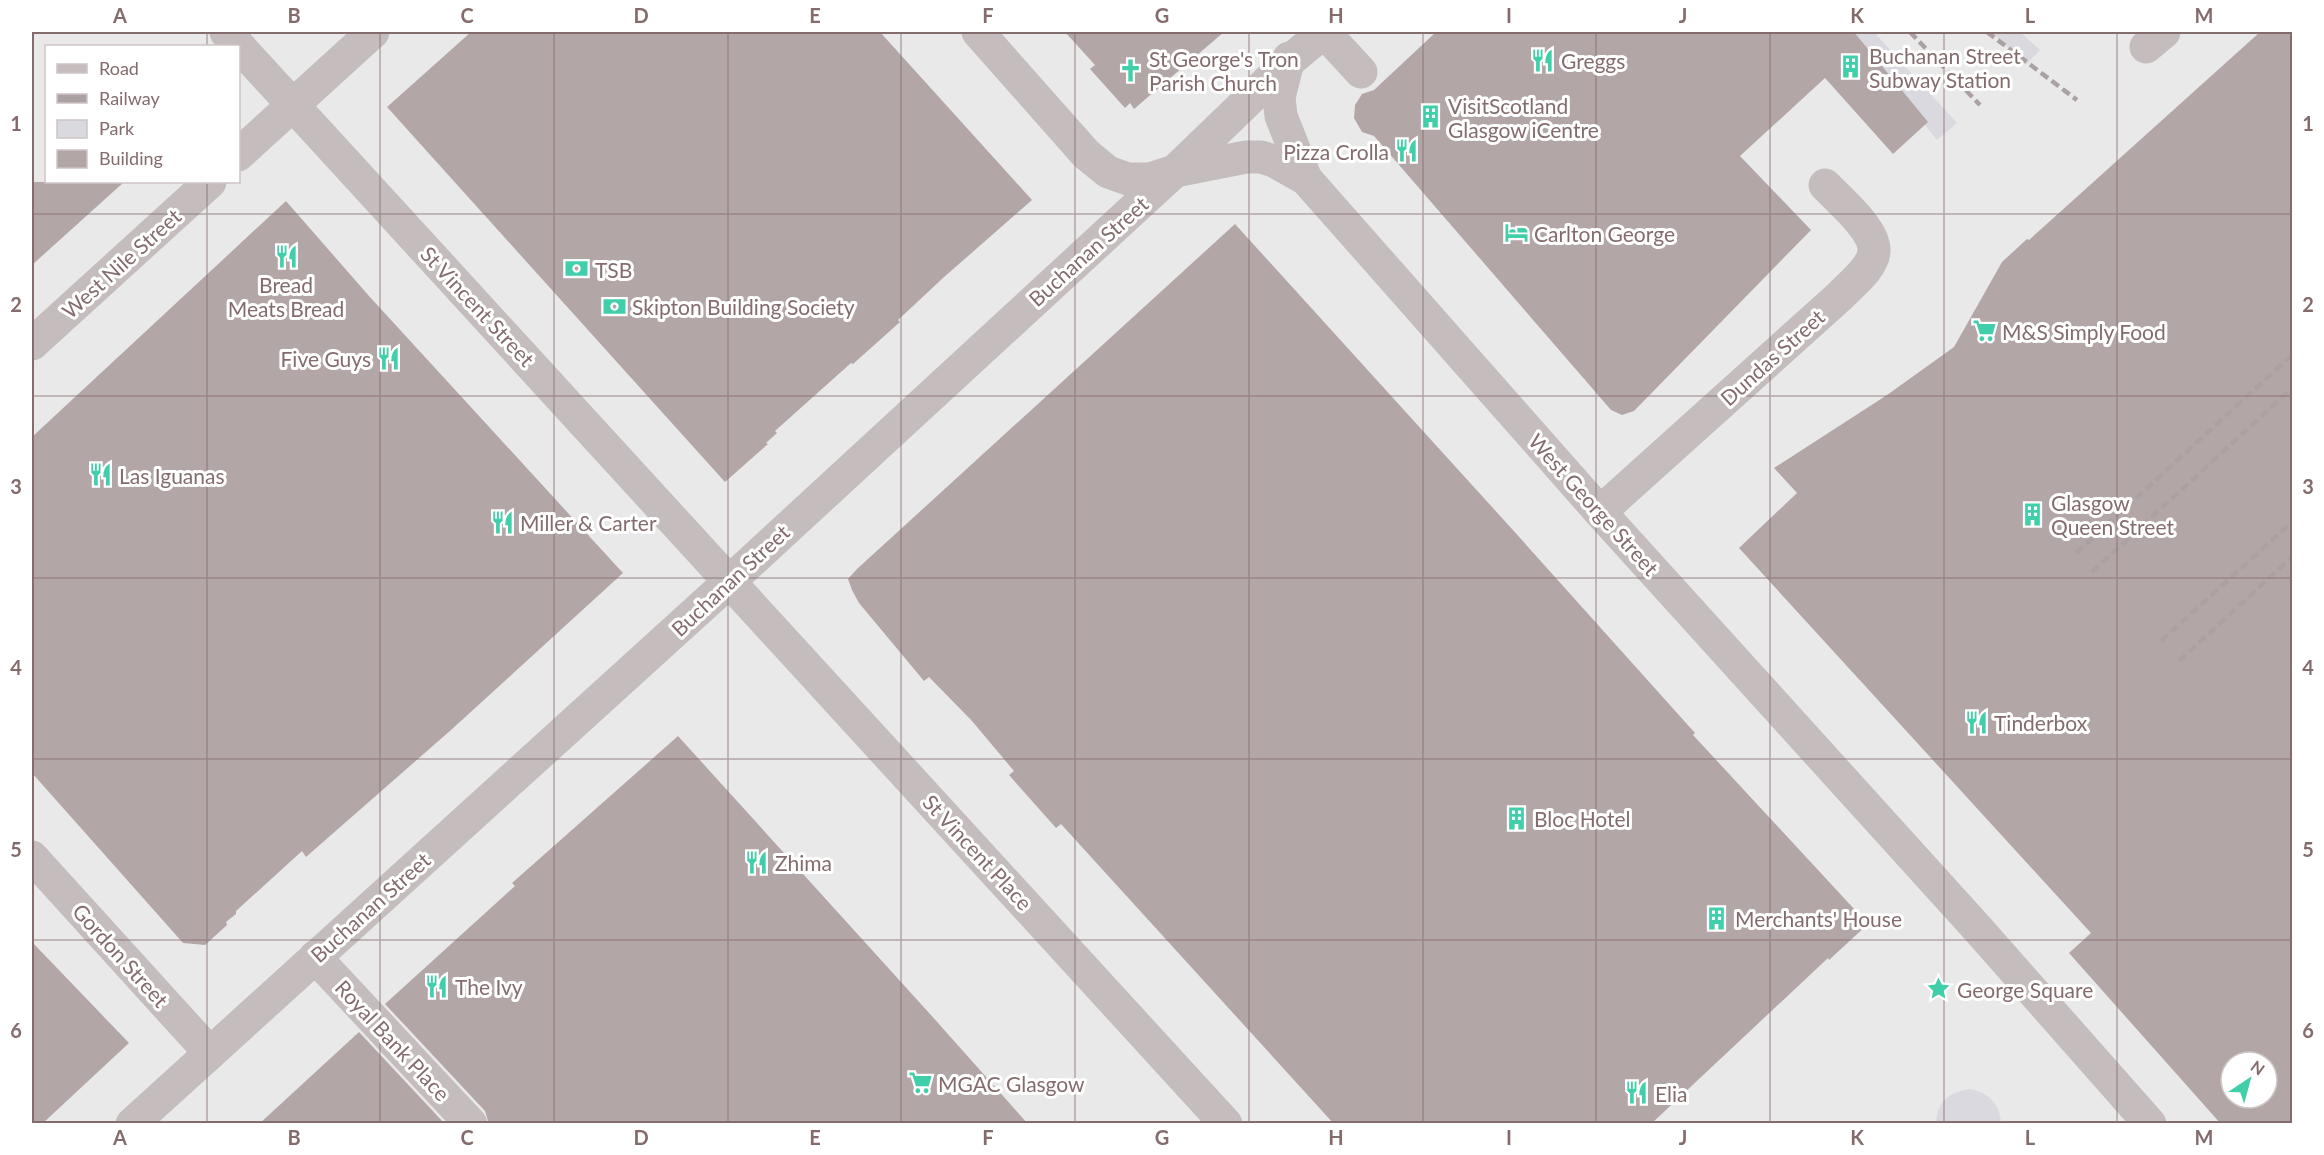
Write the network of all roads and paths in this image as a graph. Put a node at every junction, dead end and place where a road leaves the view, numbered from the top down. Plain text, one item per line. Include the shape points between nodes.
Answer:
1 (226, 32) edge
2 (373, 32) edge
3 (978, 32) edge
4 (1324, 32) edge
5 (238, 45) edge
6 (240, 47) edge
7 (1290, 47) edge
8 (1361, 72) dead end
9 (293, 105) junction
10 (240, 153) edge
11 (1175, 171) junction
12 (1306, 179) junction
13 (209, 183) edge
14 (1826, 185) dead end
15 (32, 345) edge
16 (1599, 512) junction
17 (730, 581) junction
18 (32, 857) edge
19 (315, 957) junction
20 (210, 1053) junction
21 (134, 1123) edge
22 (471, 1124) edge
23 (1226, 1124) edge
24 (2150, 1124) edge

1 - 5 street, St Vincent Street
2 - 9 street
3 - 11 street, West George Street via 1086,153 1108,172 1128,179 1150,179
4 - 7 street, Buchanan Street
4 - 8 street, Buchanan Street
6 - 9 street, St Vincent Street
7 - 11 street, Buchanan Street
7 - 12 street via 1279,97 1281,116
9 - 10 street
9 - 17 street, St Vincent Street
11 - 12 street, West George Street via 1261,157
11 - 17 street, Buchanan Street
12 - 16 street, West George Street
13 - 15 street, West Nile Street
14 - 16 street, Dundas Street via 1872,240 1874,252 1868,265 1840,296
16 - 24 street, West George Street
17 - 19 street, Buchanan Street
17 - 23 street, St Vincent Place
18 - 20 street, Gordon Street
19 - 20 street, Buchanan Street
19 - 22 street, Royal Bank Place
20 - 21 street, Buchanan Street

